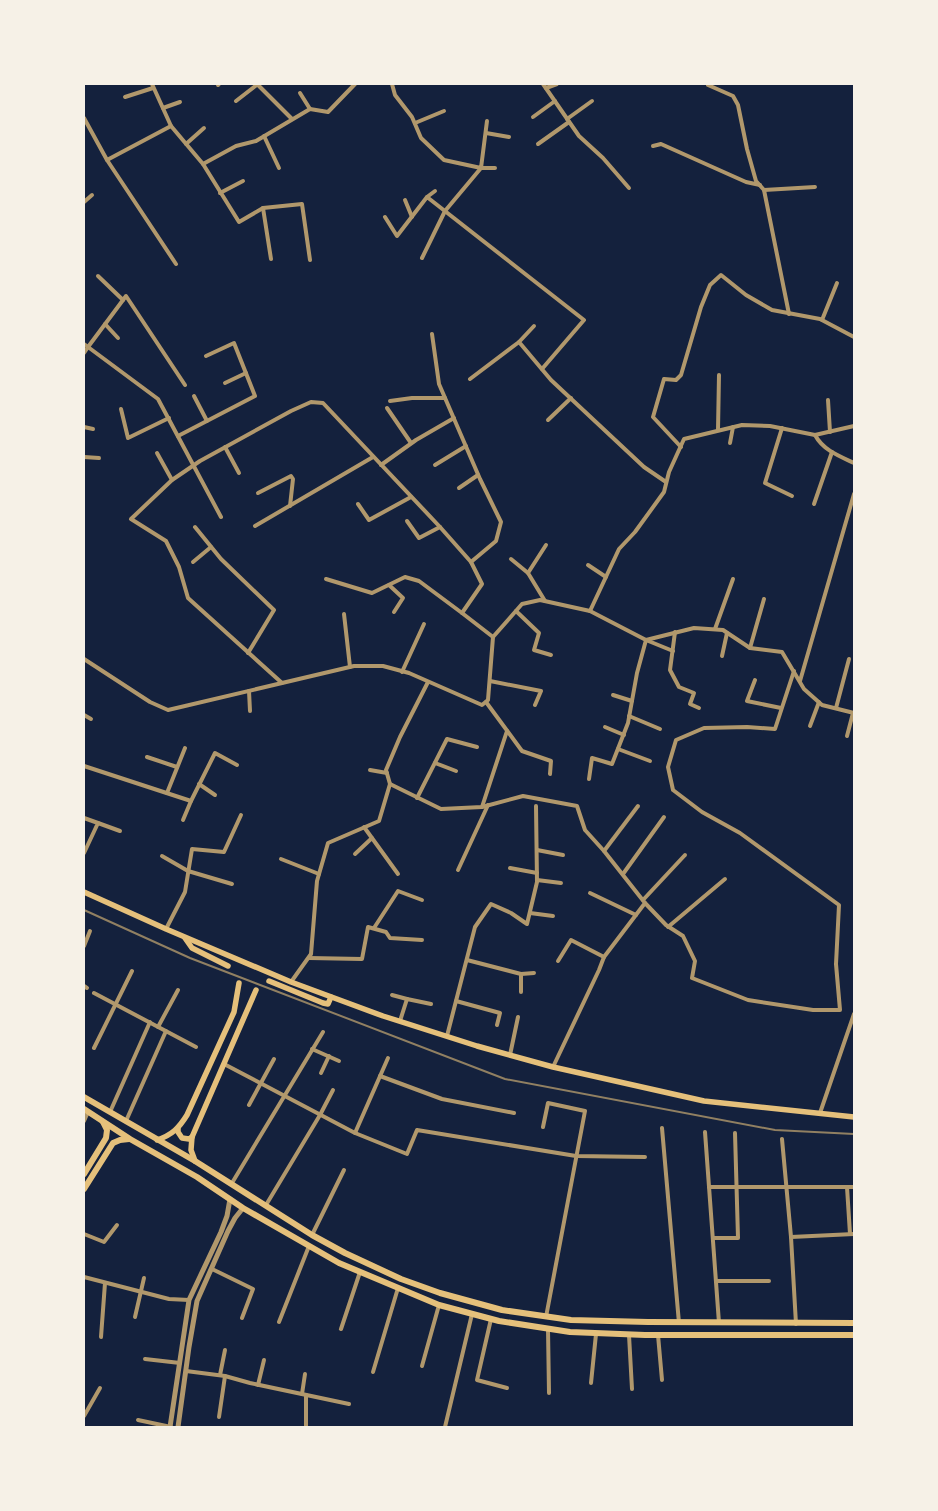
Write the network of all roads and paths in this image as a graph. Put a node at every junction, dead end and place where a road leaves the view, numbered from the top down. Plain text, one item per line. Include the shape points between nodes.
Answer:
1 (257, 84) edge
2 (355, 84) edge
3 (392, 84) edge
4 (543, 84) edge
5 (556, 84) edge
6 (708, 85) edge
7 (152, 86) edge
8 (546, 88) junction
9 (300, 93) dead end
10 (124, 97) dead end
11 (236, 101) dead end
12 (555, 101) junction
13 (592, 101) dead end
14 (180, 102) dead end
15 (163, 108) junction
16 (310, 109) junction
17 (444, 111) dead end
18 (84, 118) edge
19 (533, 118) dead end
20 (292, 119) junction
21 (568, 120) junction
22 (487, 121) dead end
23 (415, 123) junction
24 (171, 126) junction
25 (204, 128) dead end
26 (486, 133) junction
27 (264, 136) junction
28 (509, 137) dead end
29 (186, 144) junction
30 (538, 144) dead end
31 (654, 146) dead end
32 (107, 160) junction
33 (203, 164) junction
34 (278, 168) dead end
35 (482, 168) junction
36 (495, 168) dead end
37 (243, 181) dead end
38 (760, 185) junction
39 (815, 187) dead end
40 (629, 188) dead end
41 (764, 190) junction
42 (435, 191) dead end
43 (220, 193) junction
44 (92, 196) dead end
45 (427, 197) junction
46 (405, 200) dead end
47 (84, 202) edge
48 (263, 208) junction
49 (445, 211) junction
50 (385, 217) dead end
51 (412, 217) junction
52 (422, 258) dead end
53 (271, 259) dead end
54 (310, 260) dead end
55 (176, 264) dead end
56 (98, 276) dead end
57 (836, 282) dead end
58 (123, 300) junction
59 (789, 314) junction
60 (822, 320) junction
61 (105, 324) junction
62 (534, 326) dead end
63 (432, 334) dead end
64 (854, 337) edge
65 (118, 338) dead end
66 (519, 342) junction
67 (86, 345) edge
68 (84, 353) edge
69 (206, 356) dead end
70 (542, 369) junction
71 (246, 373) junction
72 (719, 375) dead end
73 (470, 379) dead end
74 (226, 382) dead end
75 (185, 385) dead end
76 (194, 396) dead end
77 (445, 398) junction
78 (571, 398) junction
79 (828, 400) dead end
80 (390, 401) dead end
81 (387, 408) dead end
82 (121, 409) dead end
83 (168, 418) junction
84 (454, 418) junction
85 (548, 420) dead end
86 (207, 421) junction
87 (854, 426) edge
88 (84, 427) edge
89 (733, 427) junction
90 (782, 428) junction
91 (93, 429) dead end
92 (718, 430) junction
93 (830, 432) junction
94 (815, 435) junction
95 (178, 436) junction
96 (730, 442) dead end
97 (412, 444) junction
98 (466, 446) junction
99 (225, 447) junction
100 (681, 447) junction
101 (832, 452) junction
102 (157, 453) dead end
103 (84, 456) edge
104 (373, 457) junction
105 (99, 458) dead end
106 (854, 463) edge
107 (381, 465) junction
108 (435, 465) dead end
109 (193, 466) junction
110 (239, 473) dead end
111 (478, 475) junction
112 (172, 480) junction
113 (666, 482) junction
114 (459, 488) dead end
115 (258, 492) dead end
116 (854, 494) edge
117 (792, 496) dead end
118 (412, 497) junction
119 (358, 504) dead end
120 (814, 504) dead end
121 (290, 506) junction
122 (221, 517) dead end
123 (407, 521) dead end
124 (254, 526) dead end
125 (195, 527) dead end
126 (440, 527) junction
127 (546, 545) dead end
128 (211, 547) junction
129 (510, 559) dead end
130 (192, 562) dead end
131 (471, 562) junction
132 (588, 565) dead end
133 (528, 573) junction
134 (606, 577) junction
135 (326, 579) dead end
136 (733, 579) dead end
137 (389, 585) junction
138 (764, 599) dead end
139 (545, 601) junction
140 (516, 611) junction
141 (590, 611) junction
142 (394, 612) dead end
143 (462, 613) junction
144 (344, 614) dead end
145 (424, 624) dead end
146 (715, 629) junction
147 (675, 632) junction
148 (727, 633) junction
149 (493, 637) junction
150 (646, 640) junction
151 (750, 648) junction
152 (672, 651) junction
153 (248, 652) junction
154 (552, 655) dead end
155 (722, 656) dead end
156 (84, 659) edge
157 (849, 659) dead end
158 (350, 667) junction
159 (794, 671) junction
160 (402, 672) junction
161 (754, 680) dead end
162 (490, 681) junction
163 (800, 681) junction
164 (428, 682) junction
165 (282, 683) junction
166 (249, 691) junction
167 (613, 695) dead end
168 (632, 701) junction
169 (486, 702) junction
170 (818, 702) junction
171 (535, 705) dead end
172 (699, 708) dead end
173 (782, 708) junction
174 (836, 708) junction
175 (250, 711) dead end
176 (853, 713) edge
177 (84, 715) edge
178 (629, 716) junction
179 (91, 719) dead end
180 (810, 726) dead end
181 (605, 727) dead end
182 (660, 729) dead end
183 (507, 731) junction
184 (624, 735) junction
185 (847, 736) dead end
186 (477, 747) dead end
187 (185, 748) dead end
188 (618, 749) junction
189 (146, 757) dead end
190 (650, 761) dead end
191 (435, 763) junction
192 (237, 765) dead end
193 (84, 766) edge
194 (178, 767) junction
195 (370, 770) dead end
196 (387, 772) junction
197 (456, 772) dead end
198 (550, 774) dead end
199 (589, 779) dead end
200 (199, 784) junction
201 (390, 784) junction
202 (167, 793) junction
203 (216, 794) dead end
204 (417, 798) junction
205 (191, 801) junction
206 (488, 805) junction
207 (536, 806) dead end
208 (638, 806) dead end
209 (482, 807) junction
210 (241, 815) dead end
211 (664, 817) dead end
212 (84, 818) edge
213 (183, 820) dead end
214 (98, 823) junction
215 (364, 828) junction
216 (120, 831) dead end
217 (372, 838) junction
218 (537, 850) junction
219 (604, 851) junction
220 (84, 853) edge
221 (355, 854) dead end
222 (563, 855) dead end
223 (685, 855) dead end
224 (162, 856) dead end
225 (281, 859) dead end
226 (510, 868) dead end
227 (458, 870) dead end
228 (188, 871) junction
229 (537, 873) junction
230 (319, 874) junction
231 (398, 874) dead end
232 (622, 874) junction
233 (725, 879) dead end
234 (537, 880) junction
235 (561, 883) dead end
236 (232, 884) dead end
237 (84, 892) edge
238 (590, 894) dead end
239 (422, 900) dead end
240 (644, 902) junction
241 (530, 913) junction
242 (636, 915) junction
243 (553, 916) dead end
244 (668, 927) junction
245 (374, 928) junction
246 (166, 929) junction
247 (90, 931) dead end
248 (184, 937) junction
249 (422, 940) dead end
250 (84, 946) edge
251 (604, 957) junction
252 (309, 958) junction
253 (467, 960) junction
254 (558, 961) dead end
255 (228, 966) dead end
256 (132, 971) dead end
257 (534, 973) dead end
258 (521, 974) junction
259 (269, 981) dead end
260 (291, 982) junction
261 (239, 983) dead end
262 (178, 990) dead end
263 (256, 990) dead end
264 (520, 992) dead end
265 (94, 993) dead end
266 (392, 996) dead end
267 (331, 997) junction
268 (406, 999) junction
269 (456, 1001) junction
270 (115, 1003) junction
271 (431, 1004) dead end
272 (234, 1012) junction
273 (854, 1014) edge
274 (245, 1016) junction
275 (518, 1017) dead end
276 (400, 1021) junction
277 (150, 1022) junction
278 (497, 1025) dead end
279 (158, 1027) junction
280 (166, 1031) junction
281 (323, 1032) dead end
282 (447, 1036) junction
283 (196, 1047) dead end
284 (94, 1048) dead end
285 (312, 1049) junction
286 (510, 1055) junction
287 (329, 1056) junction
288 (388, 1058) dead end
289 (274, 1059) dead end
290 (340, 1061) dead end
291 (224, 1064) junction
292 (552, 1067) junction
293 (321, 1073) dead end
294 (380, 1076) junction
295 (261, 1083) junction
296 (333, 1090) dead end
297 (284, 1095) junction
298 (84, 1097) edge
299 (249, 1105) dead end
300 (86, 1111) edge
301 (110, 1112) junction
302 (514, 1113) dead end
303 (820, 1113) junction
304 (320, 1115) junction
305 (854, 1117) edge
306 (84, 1121) edge
307 (102, 1121) junction
308 (126, 1121) junction
309 (543, 1128) dead end
310 (662, 1128) dead end
311 (178, 1129) junction
312 (704, 1132) dead end
313 (355, 1133) junction
314 (735, 1133) dead end
315 (192, 1137) junction
316 (130, 1139) junction
317 (782, 1139) dead end
318 (157, 1140) junction
319 (104, 1142) junction
320 (110, 1147) junction
321 (576, 1156) junction
322 (645, 1157) dead end
323 (195, 1161) junction
324 (344, 1170) dead end
325 (84, 1174) edge
326 (232, 1183) junction
327 (737, 1186) junction
328 (787, 1186) junction
329 (847, 1186) junction
330 (709, 1187) junction
331 (854, 1187) edge
332 (84, 1189) edge
333 (230, 1200) junction
334 (266, 1205) junction
335 (243, 1208) junction
336 (116, 1225) dead end
337 (84, 1234) edge
338 (852, 1234) edge
339 (312, 1235) junction
340 (791, 1237) junction
341 (713, 1238) junction
342 (308, 1246) junction
343 (212, 1269) junction
344 (360, 1272) junction
345 (84, 1277) edge
346 (144, 1278) dead end
347 (716, 1281) junction
348 (768, 1281) dead end
349 (105, 1283) junction
350 (398, 1288) junction
351 (140, 1292) junction
352 (189, 1300) junction
353 (439, 1305) junction
354 (472, 1314) junction
355 (135, 1317) dead end
356 (546, 1317) junction
357 (242, 1318) dead end
358 (491, 1319) junction
359 (279, 1322) dead end
360 (645, 1322) junction
361 (682, 1322) junction
362 (719, 1323) junction
363 (854, 1323) edge
364 (796, 1324) junction
365 (341, 1329) dead end
366 (548, 1329) junction
367 (596, 1334) junction
368 (629, 1335) junction
369 (645, 1335) junction
370 (854, 1335) edge
371 (658, 1336) junction
372 (684, 1336) junction
373 (101, 1337) dead end
374 (225, 1350) dead end
375 (145, 1359) dead end
376 (264, 1360) dead end
377 (180, 1363) junction
378 (422, 1366) dead end
379 (186, 1371) junction
380 (373, 1372) dead end
381 (305, 1374) dead end
382 (223, 1375) junction
383 (662, 1380) dead end
384 (591, 1383) dead end
385 (258, 1385) junction
386 (100, 1388) dead end
387 (507, 1388) dead end
388 (632, 1389) dead end
389 (549, 1393) dead end
390 (304, 1394) junction
391 (349, 1404) dead end
392 (84, 1416) edge
393 (219, 1417) dead end
394 (138, 1420) dead end
395 (170, 1427) edge
396 (178, 1427) edge
397 (306, 1427) edge
398 (445, 1427) edge

1 - 11 street
1 - 20 street
2 - 16 street via 328,112
3 - 23 street via 395,95
4 - 8 street
5 - 8 street
6 - 38 street via 733,96 738,105 747,149
7 - 10 street
7 - 15 street
8 - 12 street
9 - 16 street
12 - 19 street
12 - 21 street
13 - 21 street
14 - 15 street
15 - 24 street
16 - 20 street
17 - 23 street
18 - 32 street
20 - 27 street
21 - 30 street
21 - 40 street
22 - 26 street
23 - 35 street via 421,138 444,160
24 - 29 street
24 - 32 street
25 - 29 street
26 - 28 street
26 - 35 street
27 - 33 street via 236,146
27 - 34 street
29 - 33 street
31 - 38 street via 661,144 746,182
32 - 55 street
33 - 43 street
35 - 36 street
35 - 49 street
37 - 43 street
38 - 41 street
39 - 41 street
41 - 59 street
42 - 45 street
43 - 48 street via 239,222
44 - 47 street
45 - 49 street
45 - 51 street
46 - 51 street
48 - 53 street
48 - 54 street via 302,204
49 - 52 street
49 - 70 street via 584,320
50 - 51 street via 397,236
56 - 58 street
57 - 60 street
58 - 61 street
58 - 75 street via 126,296
59 - 60 street
59 - 100 street via 766,307 721,275 710,285 700,307 681,374 676,380 664,379 653,417
60 - 64 street
61 - 65 street
61 - 67 street
62 - 66 street
63 - 77 street via 439,384
66 - 70 street
66 - 73 street
67 - 68 street
67 - 83 street via 158,398
69 - 71 street via 234,343
70 - 78 street
71 - 74 street
71 - 86 street via 255,396
72 - 92 street
76 - 86 street
77 - 80 street
77 - 84 street
78 - 85 street
78 - 113 street via 644,467
79 - 93 street
81 - 97 street
82 - 83 street via 128,438
83 - 95 street
84 - 97 street
84 - 98 street
86 - 95 street
87 - 93 street
88 - 91 street
89 - 90 street
89 - 92 street
89 - 96 street
90 - 94 street
90 - 117 street via 765,483
92 - 100 street via 684,439
93 - 94 street
94 - 101 street
95 - 109 street
97 - 107 street
98 - 108 street
98 - 111 street
99 - 104 street via 311,402 323,403
99 - 109 street
99 - 110 street
100 - 113 street
101 - 106 street
101 - 120 street
102 - 112 street
103 - 105 street
104 - 107 street
104 - 121 street
107 - 118 street
109 - 112 street
109 - 122 street
111 - 114 street
111 - 131 street via 501,522 496,541
112 - 153 street via 131,519 166,541 179,567 188,598
113 - 134 street via 664,492 619,549
115 - 121 street via 290,476 293,479
116 - 163 street
118 - 119 street via 369,520
118 - 126 street
121 - 124 street
123 - 126 street via 419,538
125 - 128 street
126 - 131 street
127 - 133 street
128 - 130 street
128 - 153 street via 274,610
129 - 133 street
131 - 143 street via 482,584
132 - 134 street
133 - 139 street
134 - 141 street
135 - 137 street via 372,593
136 - 146 street
137 - 142 street via 403,598
137 - 143 street via 405,577 419,580
138 - 151 street
139 - 140 street via 522,604
139 - 141 street
140 - 149 street
140 - 154 street via 539,633 534,650
141 - 150 street
143 - 149 street
144 - 158 street
145 - 160 street
146 - 147 street via 694,628
146 - 148 street
147 - 150 street
147 - 152 street
148 - 151 street
148 - 155 street
149 - 162 street
150 - 152 street
150 - 168 street
151 - 159 street via 782,652
152 - 172 street via 670,670 679,687 694,693 690,704
153 - 165 street
156 - 166 street via 150,702 168,710
157 - 174 street
158 - 160 street via 383,666
158 - 165 street
159 - 163 street
159 - 173 street
160 - 164 street
161 - 173 street via 748,701
162 - 169 street
162 - 171 street via 541,691
163 - 170 street
164 - 169 street via 482,705
164 - 196 street via 400,737
165 - 166 street
166 - 175 street
167 - 168 street
168 - 178 street
169 - 183 street
170 - 174 street
170 - 180 street
173 - 244 street via 774,729 704,728 676,740 668,767 673,790 702,812 740,832 839,905 836,964 840,1010 813,1010 748,1000 692,978 695,961 683,936
174 - 176 street
176 - 185 street
177 - 179 street
178 - 182 street
178 - 184 street
181 - 184 street
183 - 198 street via 522,751 552,760
183 - 209 street
184 - 188 street
186 - 191 street via 447,738
187 - 194 street
188 - 190 street
188 - 199 street via 612,764 592,758
189 - 194 street
191 - 197 street
191 - 204 street
192 - 200 street via 215,753
193 - 202 street
194 - 202 street
195 - 196 street
196 - 201 street
200 - 203 street
200 - 205 street
201 - 204 street
201 - 215 street via 379,821
202 - 205 street
204 - 209 street via 441,809
205 - 213 street
206 - 209 street
206 - 219 street via 523,796 577,806 585,830
206 - 227 street
207 - 218 street
208 - 219 street
210 - 228 street via 224,852 192,849
211 - 232 street
212 - 214 street
214 - 216 street
214 - 220 street
215 - 217 street
215 - 230 street via 328,843
217 - 221 street
217 - 231 street
218 - 222 street
218 - 229 street
219 - 232 street
223 - 240 street
224 - 228 street
225 - 230 street
226 - 229 street
228 - 236 street
228 - 246 street via 185,892
229 - 234 street
230 - 252 street
232 - 240 street
233 - 244 street
234 - 235 street
234 - 241 street
237 - 246 main road
238 - 242 street
239 - 245 street via 398,891
240 - 242 street
240 - 244 street
241 - 243 street
241 - 253 street via 527,924 491,904 475,927
242 - 251 street
245 - 249 street via 386,932 390,938
245 - 252 street via 368,927 362,959
246 - 248 main road
247 - 250 street
248 - 255 main road via 192,948
248 - 260 main road
251 - 254 street via 571,940
251 - 292 street
252 - 260 street
253 - 258 street
253 - 269 street
256 - 270 street
257 - 258 street
258 - 264 street
259 - 267 main road via 323,1003 328,1004
260 - 267 main road
261 - 272 main road
262 - 279 street
263 - 274 main road
265 - 270 street
266 - 268 street
267 - 276 main road
268 - 271 street
268 - 276 street
269 - 278 street via 500,1013
269 - 282 street
270 - 277 street
270 - 284 street
272 - 274 main road
272 - 311 main road
273 - 303 street
274 - 291 main road
275 - 286 street
276 - 282 main road
277 - 279 street
277 - 301 street
279 - 280 street
280 - 283 street
280 - 308 street
281 - 285 street
282 - 286 main road
285 - 287 street
285 - 297 street
286 - 292 main road
287 - 290 street
287 - 293 street
288 - 294 street
289 - 295 street
291 - 295 street
291 - 315 main road
292 - 303 main road via 704,1101
294 - 302 street via 442,1099
294 - 313 street
295 - 297 street
295 - 299 street
296 - 304 street
297 - 304 street
297 - 326 street
298 - 301 main road
300 - 306 street
300 - 307 main road
301 - 308 main road
303 - 305 main road
304 - 313 street
304 - 334 street
307 - 316 main road
307 - 319 main road via 107,1130
308 - 318 main road
309 - 321 street via 548,1103 585,1111
310 - 361 street
311 - 315 main road via 182,1138
311 - 318 main road
312 - 330 street
313 - 321 street via 407,1154 417,1130
314 - 327 street
315 - 323 main road via 191,1150
316 - 320 main road via 120,1140
316 - 333 main road
317 - 328 street
318 - 323 main road
319 - 320 main road via 110,1139
319 - 325 main road
320 - 332 main road
321 - 322 street
321 - 356 street
323 - 326 main road
324 - 339 street
326 - 334 main road
327 - 328 street
327 - 330 street
327 - 341 street via 738,1238
328 - 329 street
328 - 340 street
329 - 331 street
329 - 338 street
330 - 341 street
333 - 335 main road
333 - 352 street via 228,1216
334 - 339 main road
335 - 342 main road
335 - 343 street via 235,1218
336 - 337 street via 104,1242
338 - 340 street
339 - 356 main road via 401,1279 440,1293 502,1310
340 - 364 street
341 - 347 street
342 - 344 main road
342 - 359 street
343 - 357 street via 253,1289
343 - 379 street via 197,1301
344 - 350 main road
344 - 365 street
345 - 349 street
346 - 351 street
347 - 348 street
347 - 362 street
349 - 351 street
349 - 373 street
350 - 353 main road
350 - 380 street
351 - 352 street
351 - 355 street
352 - 377 street
353 - 354 main road
353 - 378 street
354 - 358 main road
354 - 398 street
356 - 360 main road
358 - 366 main road
358 - 387 street via 477,1380
360 - 361 main road
360 - 369 main road via 648,1330
361 - 362 main road
361 - 372 main road
362 - 364 main road
363 - 364 main road
366 - 367 main road
366 - 389 street
367 - 368 main road
367 - 384 street
368 - 369 main road
368 - 388 street
369 - 371 main road
370 - 372 main road
371 - 372 main road
371 - 383 street
374 - 382 street
375 - 377 street
376 - 385 street
377 - 395 street
379 - 382 street
379 - 396 street
381 - 390 street
382 - 385 street
382 - 393 street
385 - 390 street
386 - 392 street
390 - 391 street
390 - 397 street
394 - 395 street

